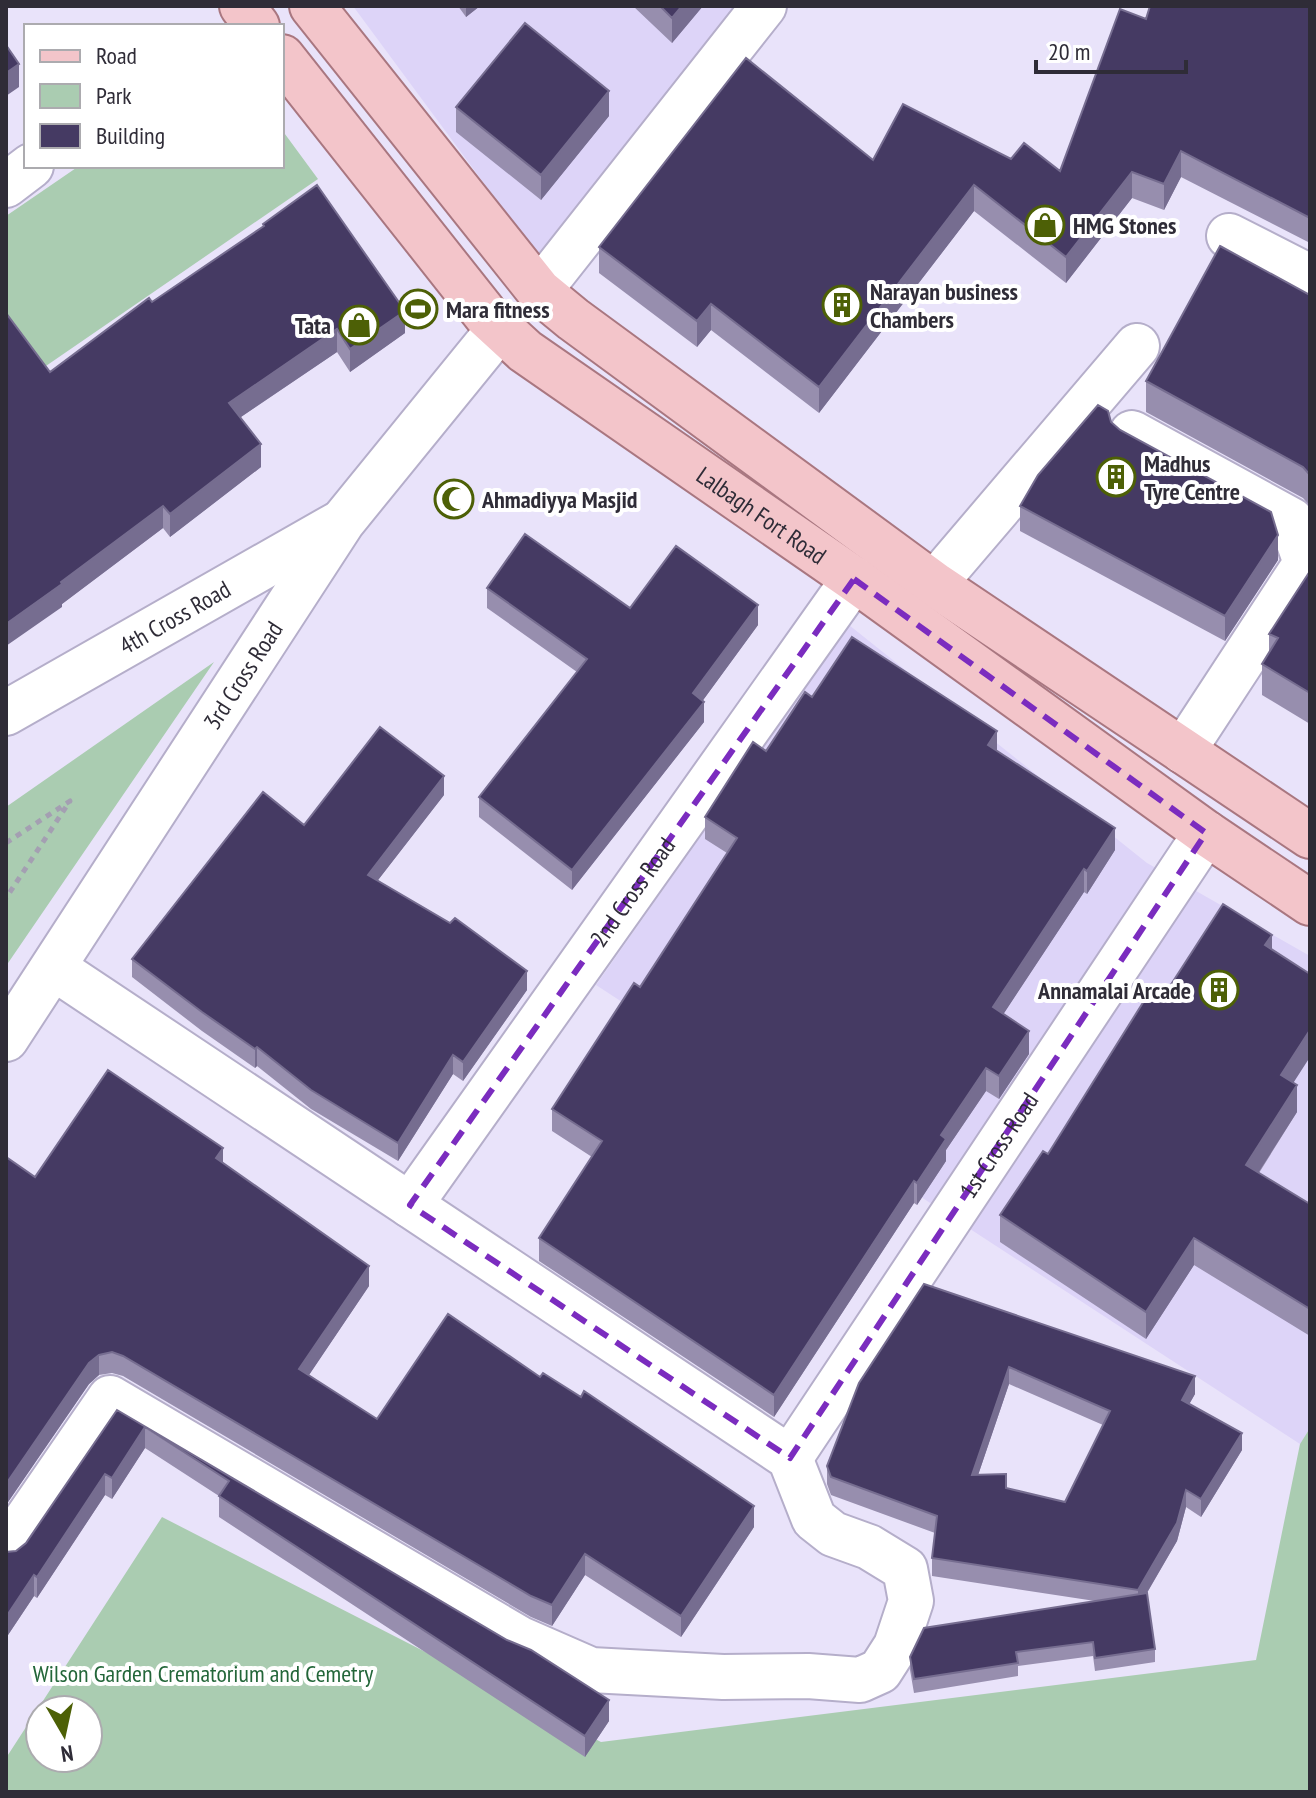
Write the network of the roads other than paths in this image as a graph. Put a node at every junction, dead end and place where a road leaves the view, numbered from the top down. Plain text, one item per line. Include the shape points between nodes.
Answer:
1 (312, 6) edge
2 (764, 6) edge
3 (284, 60) edge
4 (28, 168) edge
5 (6, 185) edge
6 (1229, 236) dead end
7 (1310, 277) edge
8 (539, 291) junction
9 (500, 328) junction
10 (1137, 346) dead end
11 (1132, 433) edge
12 (343, 521) junction
13 (854, 579) junction
14 (934, 584) junction
15 (6, 713) edge
16 (1183, 751) junction
17 (1206, 833) junction
18 (1310, 836) edge
19 (1310, 903) edge
20 (54, 968) junction
21 (6, 1039) edge
22 (410, 1205) junction
23 (790, 1458) junction
24 (6, 1549) edge

1 - 8 main road, Lalbagh Fort Road
2 - 8 street
3 - 9 main road, Lalbagh Fort Road
4 - 5 street
6 - 7 street
8 - 14 main road, Lalbagh Fort Road
9 - 12 street, 3rd Cross Road
9 - 13 main road, Lalbagh Fort Road via 525,351
10 - 14 street
11 - 16 street via 1291,520 1306,563
12 - 15 street, 4th Cross Road
12 - 20 street, 3rd Cross Road
13 - 17 main road, Lalbagh Fort Road
13 - 22 street, 2nd Cross Road
14 - 16 main road, Lalbagh Fort Road
16 - 18 main road, Lalbagh Fort Road
17 - 19 main road, Lalbagh Fort Road
17 - 23 street, 1st Cross Road
20 - 21 street, 3rd Cross Road
20 - 22 street
22 - 23 street
23 - 24 street via 814,1519 905,1569 911,1601 896,1646 880,1671 860,1680 591,1670 520,1639 110,1398

